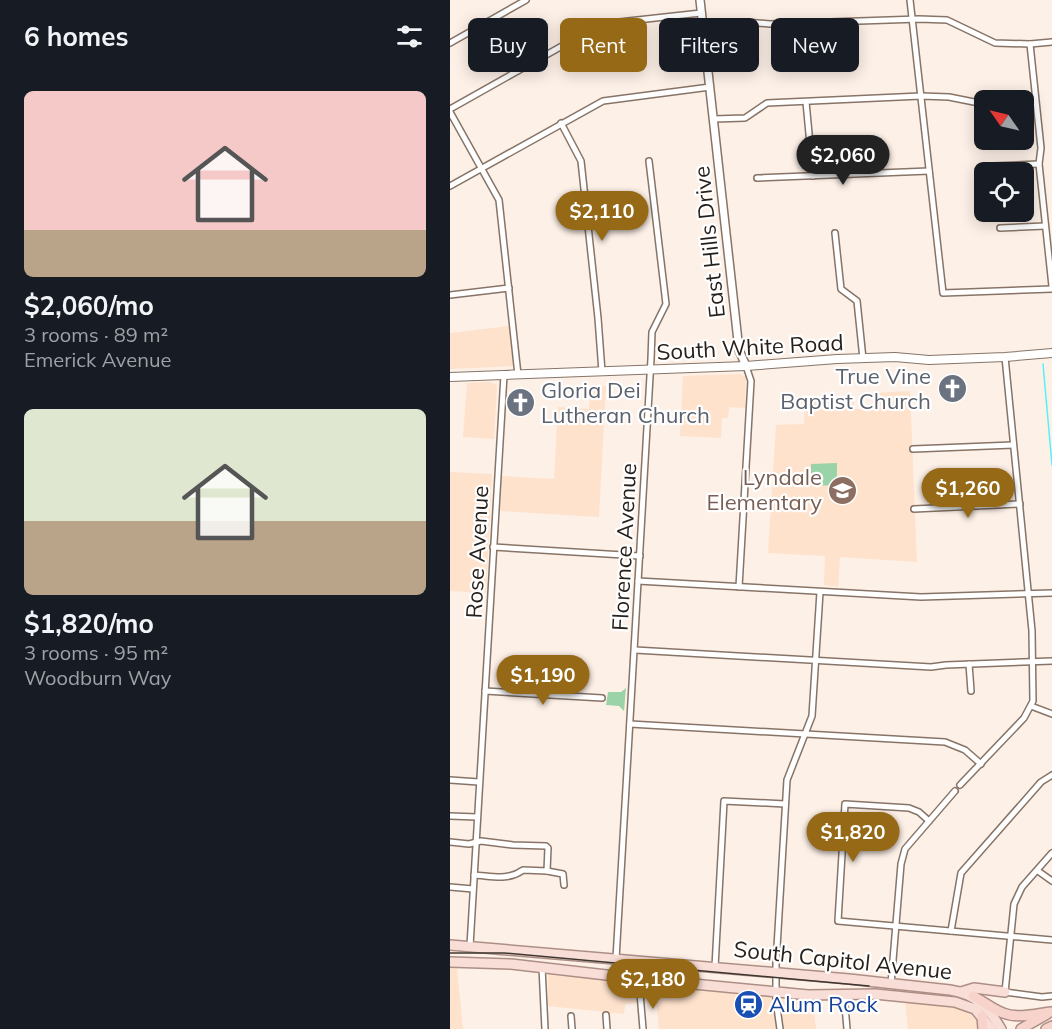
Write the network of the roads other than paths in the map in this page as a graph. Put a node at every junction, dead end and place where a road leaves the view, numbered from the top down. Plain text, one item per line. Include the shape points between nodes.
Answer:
1 (526, 0) edge
2 (700, 0) edge
3 (910, 0) edge
4 (701, 13) junction
5 (702, 18) edge
6 (913, 19) junction
7 (759, 23) edge
8 (1052, 42) edge
9 (450, 43) edge
10 (1030, 44) junction
11 (708, 72) edge
12 (710, 87) junction
13 (921, 96) junction
14 (806, 102) junction
15 (974, 102) dead end
16 (450, 110) edge
17 (714, 119) junction
18 (561, 123) junction
19 (649, 161) dead end
20 (1034, 164) edge
21 (1039, 164) junction
22 (481, 169) junction
23 (929, 171) junction
24 (813, 176) junction
25 (757, 178) dead end
26 (450, 186) edge
27 (1045, 226) junction
28 (1000, 228) dead end
29 (835, 233) dead end
30 (1052, 287) edge
31 (509, 288) junction
32 (450, 295) edge
33 (1052, 353) edge
34 (1005, 357) junction
35 (863, 358) junction
36 (746, 366) junction
37 (650, 370) junction
38 (602, 372) junction
39 (504, 375) junction
40 (518, 375) junction
41 (450, 377) edge
42 (1013, 445) junction
43 (913, 449) dead end
44 (1020, 504) junction
45 (915, 509) dead end
46 (493, 547) junction
47 (640, 556) junction
48 (638, 581) junction
49 (739, 587) junction
50 (820, 592) junction
51 (1052, 593) edge
52 (1028, 594) junction
53 (634, 650) junction
54 (817, 660) junction
55 (1052, 661) edge
56 (1033, 662) junction
57 (969, 664) junction
58 (485, 691) junction
59 (971, 691) dead end
60 (602, 698) dead end
61 (1031, 706) junction
62 (1052, 714) edge
63 (630, 724) junction
64 (805, 734) junction
65 (981, 764) junction
66 (1052, 775) edge
67 (450, 780) edge
68 (479, 782) junction
69 (960, 785) dead end
70 (955, 791) dead end
71 (785, 804) junction
72 (450, 816) edge
73 (477, 817) junction
74 (929, 821) junction
75 (450, 842) edge
76 (476, 842) junction
77 (1052, 853) edge
78 (547, 871) junction
79 (1038, 871) junction
80 (474, 875) junction
81 (1052, 881) edge
82 (564, 885) dead end
83 (450, 887) edge
84 (473, 889) junction
85 (896, 927) junction
86 (951, 931) junction
87 (1009, 936) junction
88 (1052, 940) edge
89 (450, 945) edge
90 (470, 946) junction
91 (616, 958) junction
92 (450, 962) edge
93 (715, 967) junction
94 (542, 968) junction
95 (776, 972) junction
96 (615, 976) junction
97 (891, 984) junction
98 (776, 992) junction
99 (961, 992) junction
100 (1005, 992) junction
101 (640, 993) dead end
102 (844, 994) junction
103 (973, 996) junction
104 (1052, 996) edge
105 (1052, 1012) edge
106 (571, 1016) dead end
107 (606, 1016) dead end
108 (982, 1016) junction
109 (1052, 1026) edge
110 (546, 1029) edge
111 (572, 1029) edge
112 (607, 1029) edge
113 (643, 1029) edge
114 (780, 1029) edge
115 (848, 1029) edge
116 (983, 1029) edge
117 (991, 1029) edge
118 (1000, 1029) edge
119 (1021, 1029) edge
120 (1046, 1029) edge

1 - 9 street
2 - 4 street, East Hills Drive
3 - 6 street
4 - 5 street, East Hills Drive
4 - 16 street via 610,23 587,32
6 - 7 street
6 - 10 street via 947,20 995,42
6 - 13 street
8 - 10 street
10 - 21 street via 1041,148
11 - 12 street, East Hills Drive
12 - 17 street, East Hills Drive
12 - 18 street via 603,101
13 - 14 street
13 - 15 street
13 - 23 street
14 - 17 street via 767,103 745,118
14 - 24 street
16 - 22 street
17 - 36 street, East Hills Drive via 739,350
18 - 22 street
18 - 38 street via 581,161
19 - 37 street, Florence Avenue via 666,304 652,332
20 - 21 street
21 - 27 street
22 - 26 street
22 - 31 street via 499,200
23 - 24 street
23 - 30 street via 943,293
24 - 25 street
27 - 28 street
27 - 30 street
29 - 35 street via 839,281 841,289 856,301
31 - 32 street
31 - 40 street
33 - 34 main road, South White Road
34 - 35 main road, South White Road
34 - 42 street
35 - 36 main road, South White Road
36 - 37 main road, South White Road
36 - 49 street, East Hills Drive via 751,381
37 - 38 main road, South White Road
37 - 47 street, Florence Avenue
38 - 40 main road, South White Road
39 - 40 main road, South White Road
39 - 41 main road, South White Road
39 - 46 street, Rose Avenue
42 - 43 street
42 - 44 street
44 - 45 street
44 - 52 street
46 - 47 street
46 - 58 street, Rose Avenue
47 - 48 street, Florence Avenue
48 - 49 street
48 - 53 street, Florence Avenue
49 - 50 street
50 - 52 street via 921,597
50 - 54 street
51 - 52 street
52 - 56 street
53 - 54 street
53 - 63 street, Florence Avenue
54 - 57 street via 931,667
54 - 64 street via 812,716
55 - 56 street
56 - 57 street
56 - 61 street
57 - 59 street
58 - 60 street
58 - 68 street, Rose Avenue
61 - 62 street
61 - 65 street
63 - 64 street
63 - 91 street, Florence Avenue
64 - 65 street via 945,742 965,750
64 - 71 street via 787,780
65 - 69 street
66 - 86 street via 1041,782 961,873
67 - 68 street
68 - 73 street, Rose Avenue
70 - 74 street
71 - 93 street via 724,801
71 - 95 street
72 - 73 street
73 - 76 street, Rose Avenue
74 - 85 street via 905,849
74 - 85 street via 909,808 845,804 838,921
75 - 76 street
76 - 78 street via 546,846
76 - 80 street, Rose Avenue
77 - 79 street
78 - 80 street via 523,870 508,877
78 - 82 street via 563,874
79 - 81 street
79 - 87 street via 1022,887 1014,904
80 - 84 street, Rose Avenue
83 - 84 street
84 - 90 street, Rose Avenue
85 - 86 street
85 - 97 street
86 - 87 street
87 - 88 street
87 - 100 street
89 - 90 main road, South Capitol Avenue
90 - 91 main road, South Capitol Avenue
91 - 93 main road, South Capitol Avenue
91 - 96 street, Florence Avenue
92 - 94 main road, South Capitol Avenue
93 - 95 main road, South Capitol Avenue
94 - 96 main road, South Capitol Avenue
94 - 110 street
95 - 97 main road, South Capitol Avenue
95 - 98 street
96 - 98 main road, South Capitol Avenue
97 - 99 main road, South Capitol Avenue
98 - 102 main road, South Capitol Avenue
98 - 114 street
99 - 100 main road via 975,988
99 - 103 main road, South Capitol Avenue
100 - 104 street
101 - 113 street
102 - 108 main road, South Capitol Avenue via 955,1002
102 - 115 street
103 - 105 highway via 1011,1015
103 - 118 main road, South Capitol Avenue via 986,1007
105 - 119 highway
106 - 111 street
107 - 112 street
108 - 116 highway
108 - 117 main road, South Capitol Avenue
109 - 120 highway

